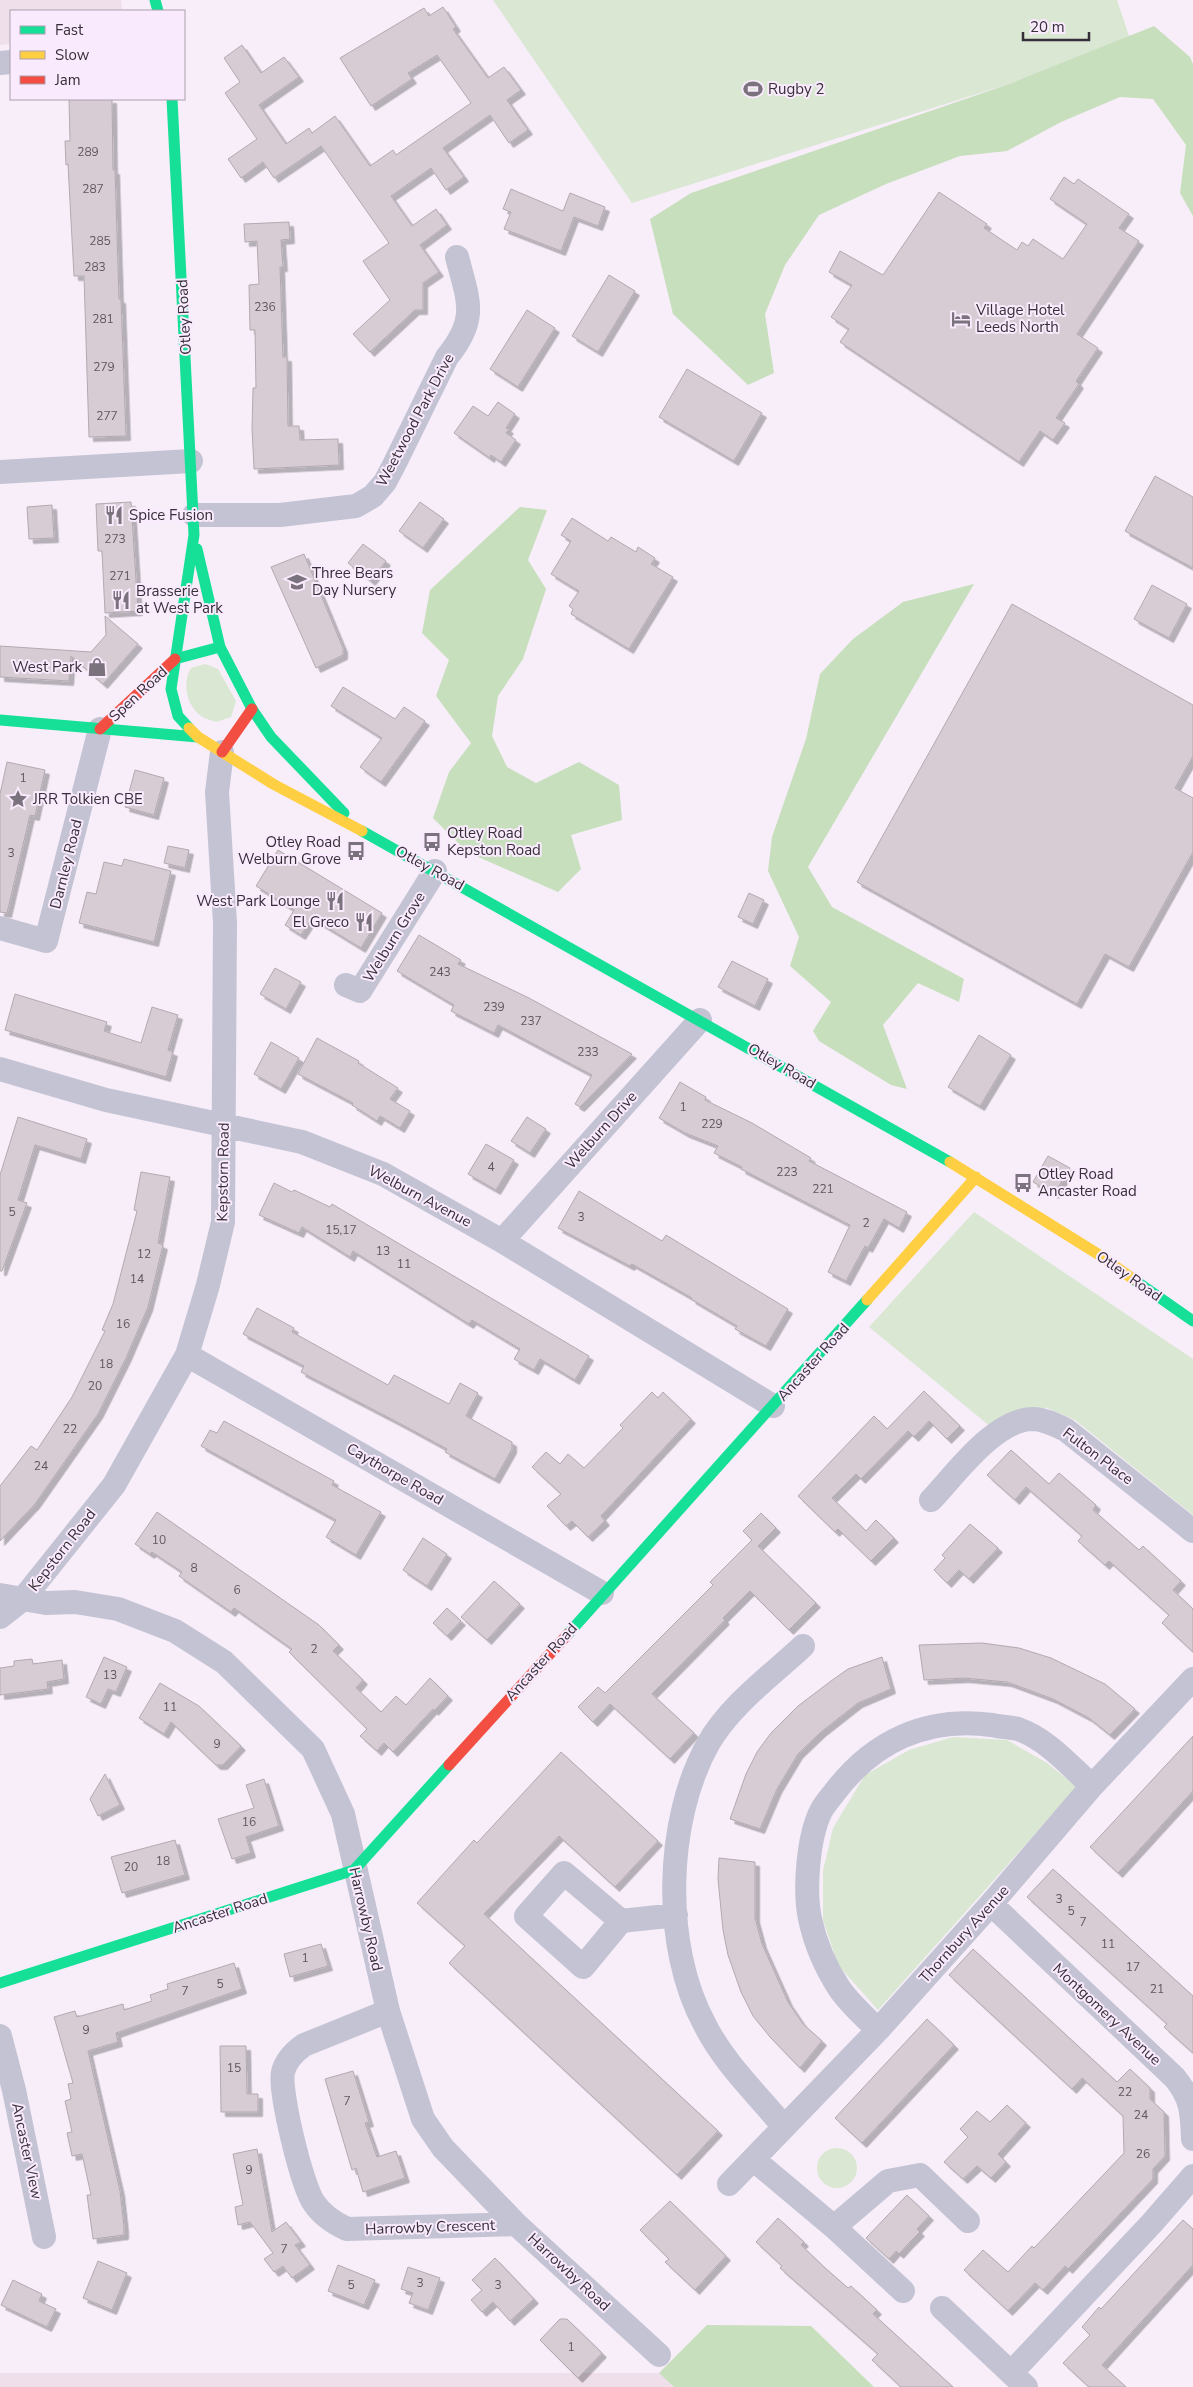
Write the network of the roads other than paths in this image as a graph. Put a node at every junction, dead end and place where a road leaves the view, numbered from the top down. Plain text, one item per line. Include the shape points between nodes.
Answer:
1 (172, 100) edge
2 (457, 256) dead end
3 (191, 461) junction
4 (0, 472) edge
5 (194, 525) junction
6 (220, 647) junction
7 (175, 659) junction
8 (252, 708) junction
9 (0, 720) edge
10 (100, 729) junction
11 (198, 737) junction
12 (222, 752) junction
13 (361, 830) junction
14 (435, 870) junction
15 (0, 928) edge
16 (346, 986) dead end
17 (700, 1020) junction
18 (0, 1069) edge
19 (224, 1124) junction
20 (976, 1177) junction
21 (502, 1241) junction
22 (1193, 1321) edge
23 (187, 1355) junction
24 (773, 1406) junction
25 (931, 1500) dead end
26 (1193, 1531) edge
27 (602, 1594) junction
28 (0, 1595) edge
29 (23, 1599) junction
30 (0, 1616) edge
31 (803, 1646) dead end
32 (1193, 1679) edge
33 (1092, 1786) junction
34 (354, 1870) junction
35 (991, 1904) junction
36 (676, 1915) junction
37 (621, 1921) dead end
38 (0, 1983) edge
39 (388, 2011) junction
40 (878, 2030) junction
41 (0, 2036) edge
42 (784, 2126) junction
43 (1193, 2139) edge
44 (754, 2160) junction
45 (1193, 2176) edge
46 (729, 2184) dead end
47 (968, 2221) dead end
48 (516, 2224) junction
49 (834, 2227) junction
50 (44, 2237) dead end
51 (903, 2291) dead end
52 (942, 2308) dead end
53 (659, 2355) dead end
54 (1018, 2380) edge

1 - 3 main road, Otley Road
2 - 5 street, Weetwood Park Drive via 470,314 385,482 373,496 356,506
3 - 4 street
3 - 5 main road, Otley Road
5 - 6 main road, Otley Road
5 - 7 main road, Otley Road
6 - 7 main road
6 - 8 main road, Otley Road
7 - 10 main road, Spen Road
7 - 11 main road, Otley Road via 171,688 178,716
8 - 12 main road
8 - 13 main road, Otley Road via 271,737
9 - 10 main road, Spen Road
10 - 11 main road, Spen Road
10 - 15 street, Darnley Road via 46,941
11 - 12 main road, Otley Road
12 - 13 main road, Otley Road via 273,784
12 - 19 street, Kepstorn Road via 217,792 225,922
13 - 14 main road, Otley Road
14 - 16 street, Welburn Grove via 360,990
14 - 17 main road, Otley Road
17 - 20 main road, Otley Road
17 - 21 street, Welburn Drive
18 - 19 street, Welburn Avenue via 106,1100
19 - 21 street, Welburn Avenue via 302,1142 383,1174
19 - 23 street, Kepstorn Road via 223,1222
20 - 22 main road, Otley Road via 1101,1256
20 - 24 main road, Ancaster Road
21 - 24 street, Welburn Avenue
23 - 27 street, Caythorpe Road
23 - 29 street, Kepstorn Road via 114,1485
24 - 27 main road, Ancaster Road
25 - 26 street, Fulton Place via 989,1438 1002,1429 1032,1419 1066,1430
27 - 34 main road, Ancaster Road
28 - 29 street, Harrowby Road
29 - 30 street, Kepstorn Road
29 - 34 street, Harrowby Road via 118,1609 175,1631 224,1662 313,1749 343,1814
31 - 36 street via 732,1712 708,1743 688,1793 675,1849
32 - 33 street, Thornbury Avenue
33 - 35 street, Thornbury Avenue
33 - 40 street via 1045,1743 1018,1729 983,1724 953,1724 912,1731 879,1748 851,1770 821,1811 807,1879 810,1918 823,1958 840,1990
34 - 38 main road, Ancaster Road
34 - 39 street, Harrowby Road
35 - 40 street, Thornbury Avenue
35 - 43 street, Montgomery Avenue via 1175,2078 1186,2091 1192,2107
36 - 37 street
36 - 42 street via 680,1952 690,1992 704,2025
39 - 48 street, Harrowby Road via 423,2119 443,2148
39 - 48 street, Harrowby Crescent via 304,2046 295,2052 284,2070 283,2092 304,2183 313,2202 325,2216 346,2229
40 - 42 street, Thornbury Avenue
41 - 50 street, Ancaster View
42 - 44 street, Thornbury Avenue
44 - 46 street, Thornbury Avenue
44 - 49 street
45 - 54 street
47 - 49 street via 920,2174 888,2181
48 - 53 street, Harrowby Road
49 - 51 street
52 - 54 street

